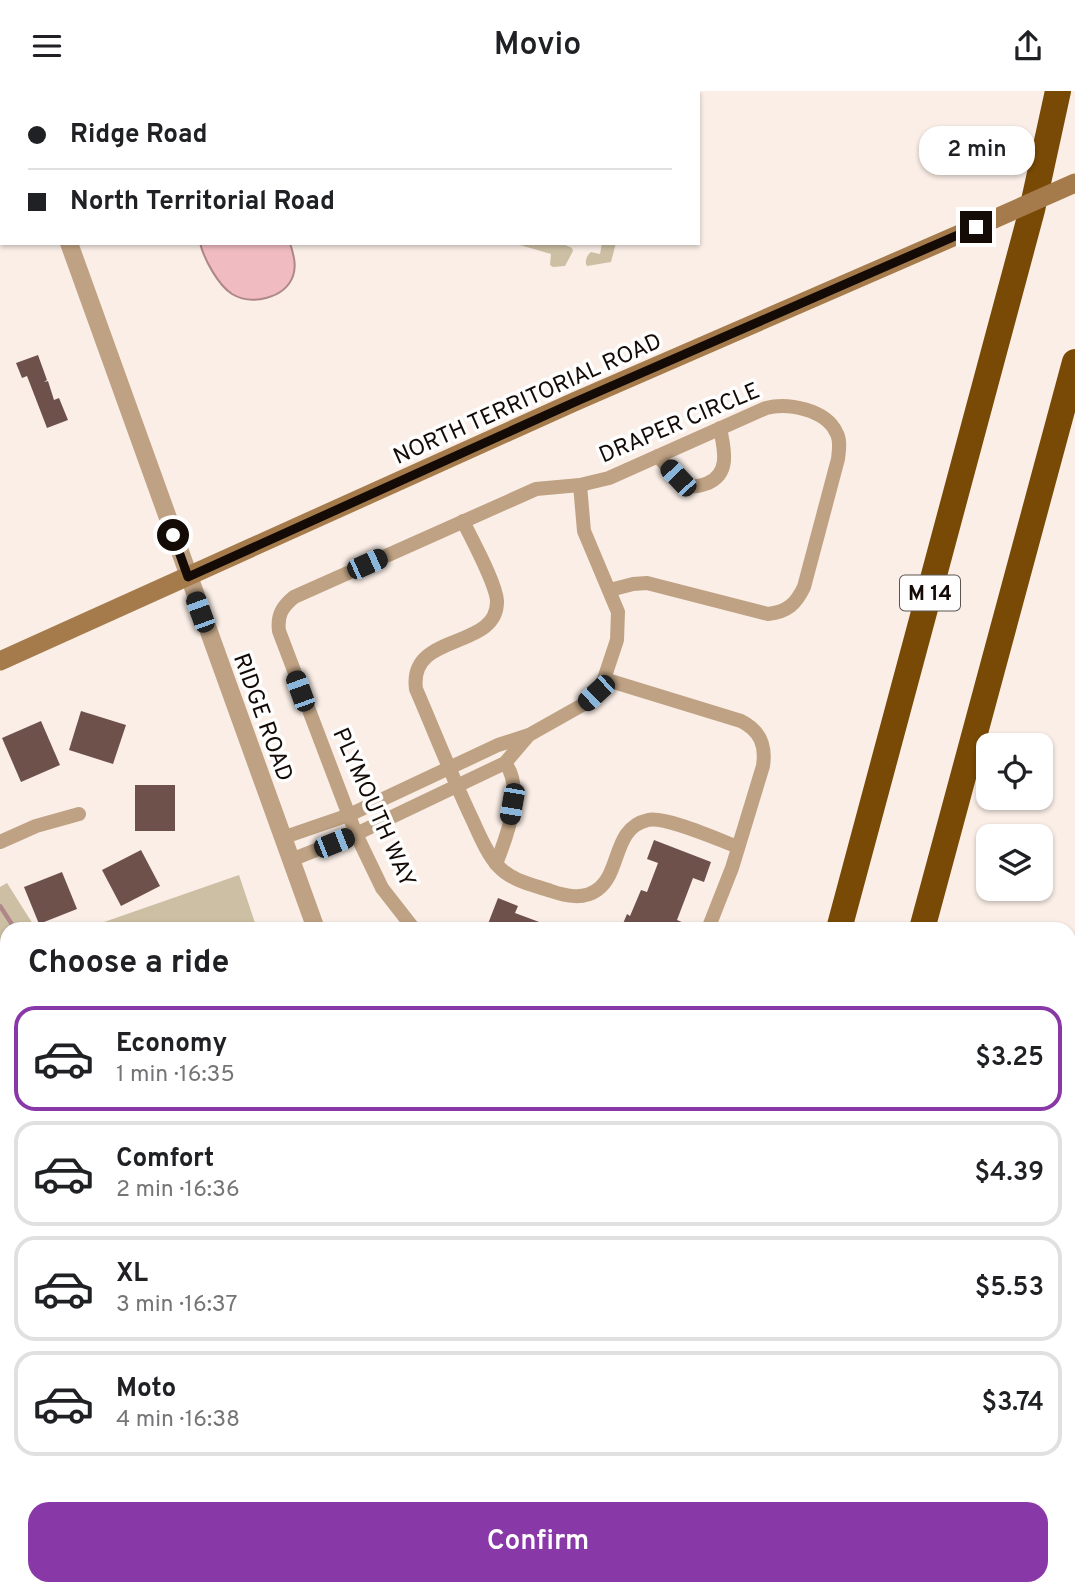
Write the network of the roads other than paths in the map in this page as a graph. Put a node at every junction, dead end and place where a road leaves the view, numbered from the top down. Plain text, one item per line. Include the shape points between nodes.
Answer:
1 (1058, 91) edge
2 (1075, 183) edge
3 (70, 245) edge
4 (1075, 362) edge
5 (720, 428) junction
6 (658, 456) junction
7 (580, 485) junction
8 (463, 521) junction
9 (188, 577) junction
10 (610, 590) junction
11 (0, 661) edge
12 (604, 679) junction
13 (529, 735) junction
14 (505, 763) junction
15 (449, 768) junction
16 (457, 787) junction
17 (79, 814) dead end
18 (349, 815) junction
19 (356, 834) junction
20 (282, 838) junction
21 (0, 842) edge
22 (738, 847) junction
23 (291, 860) junction
24 (496, 864) junction
25 (313, 922) edge
26 (409, 922) edge
27 (711, 922) edge
28 (841, 922) edge
29 (924, 922) edge

1 - 28 highway, M 14 via 1032,210
2 - 9 main road, NORTH TERRITORIAL ROAD, bridge
3 - 9 street, RIDGE ROAD
4 - 29 highway
5 - 6 street, DRAPER CIRCLE
5 - 6 street via 723,469 715,480 702,486 678,478
5 - 10 street, DRAPER CIRCLE via 783,405 824,418 837,433 838,459 799,599 785,610 768,614 647,583
6 - 7 street, DRAPER CIRCLE via 609,478
7 - 8 street, PLYMOUTH WAY via 536,489
7 - 10 street via 584,531
8 - 15 street via 495,590 494,616 479,631 428,654 415,678
8 - 18 street, PLYMOUTH WAY via 294,597 280,613 279,631
9 - 11 main road, NORTH TERRITORIAL ROAD
9 - 20 street, RIDGE ROAD
10 - 12 street via 619,629
12 - 13 street via 584,704
12 - 22 street via 741,721 757,732 765,754
13 - 14 street
13 - 15 street
14 - 16 street
14 - 24 street via 515,785
15 - 16 street
15 - 18 street
16 - 19 street
16 - 24 street
17 - 21 street
18 - 19 street, PLYMOUTH WAY
18 - 20 street
19 - 23 street
19 - 26 street, PLYMOUTH WAY via 382,888
20 - 23 street, RIDGE ROAD
22 - 24 street via 661,820 645,820 625,835 599,888 573,897 516,879
22 - 27 street
23 - 25 street, RIDGE ROAD

